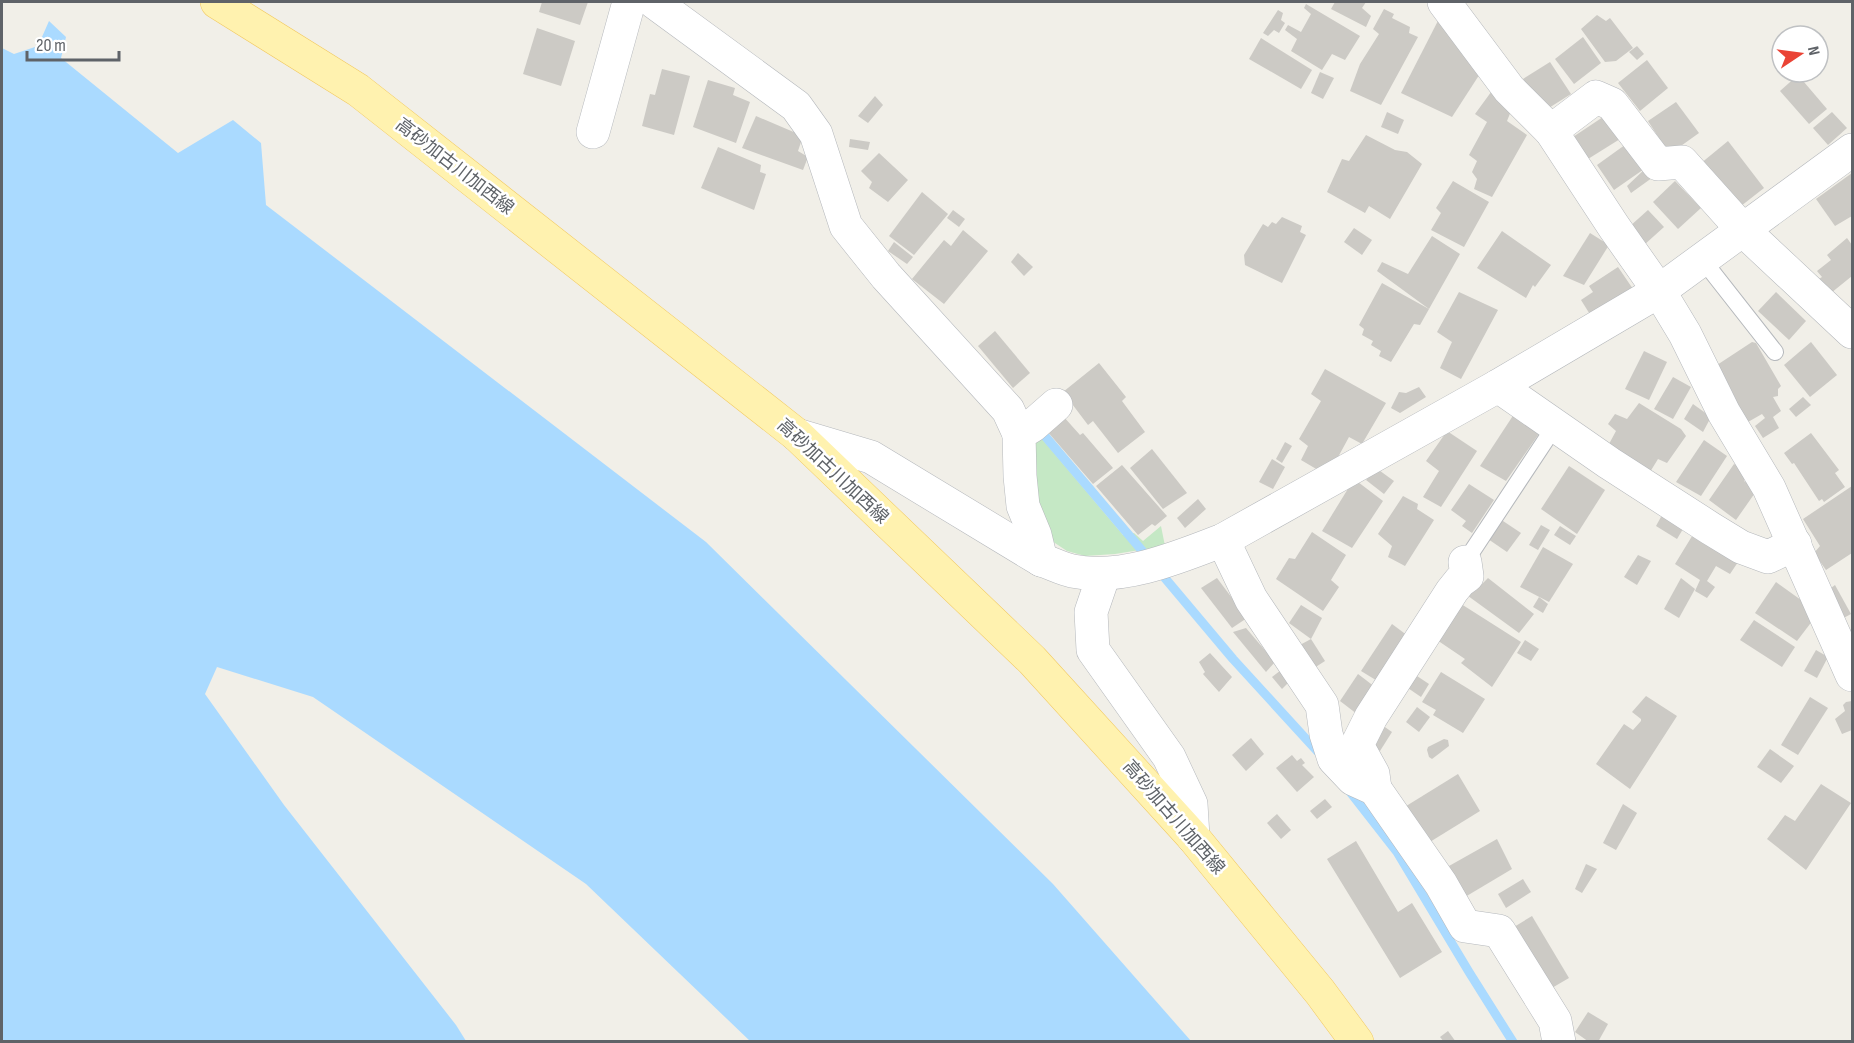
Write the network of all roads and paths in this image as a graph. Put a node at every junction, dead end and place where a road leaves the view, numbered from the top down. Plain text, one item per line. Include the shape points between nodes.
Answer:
1 (217, 2) edge
2 (629, 2) edge
3 (654, 2) edge
4 (1444, 2) edge
5 (1551, 131) junction
6 (593, 132) dead end
7 (1852, 150) edge
8 (1743, 230) junction
9 (1702, 260) junction
10 (1659, 291) junction
11 (1852, 332) edge
12 (1775, 352) dead end
13 (1498, 386) junction
14 (1555, 426) junction
15 (797, 435) junction
16 (1223, 540) junction
17 (1795, 544) junction
18 (1041, 560) junction
19 (1465, 562) joint
20 (1104, 574) junction
21 (1852, 675) edge
22 (1322, 705) junction
23 (1357, 745) junction
24 (1375, 789) junction
25 (1193, 837) junction
26 (1357, 1041) edge
27 (1559, 1041) edge

1 - 15 main road, 高砂加古川加西線 via 358,90
2 - 6 street
3 - 18 street via 796,106 816,134 846,226 886,276 1008,410 1037,421 1020,476 1023,506
4 - 5 street via 1509,89
5 - 8 street via 1596,97 1612,104 1658,164 1682,162
5 - 10 street
7 - 8 street
8 - 9 street
8 - 11 street
9 - 10 street
9 - 12 lane
10 - 13 street
10 - 17 street via 1769,488
13 - 14 street
13 - 16 street
14 - 17 street via 1741,547 1768,557
14 - 19 lane
15 - 18 street via 871,457
15 - 25 main road, 高砂加古川加西線 via 1032,660
16 - 20 street via 1176,558
16 - 22 street via 1251,599
17 - 21 street
18 - 20 street via 1071,571
19 - 23 street via 1467,576 1452,591
20 - 25 street via 1091,612 1093,650 1169,757 1191,804
22 - 23 street
22 - 24 street via 1334,759 1353,779
23 - 24 street via 1373,774
24 - 27 street via 1441,884 1465,926 1499,931 1555,1021
25 - 26 main road, 高砂加古川加西線

